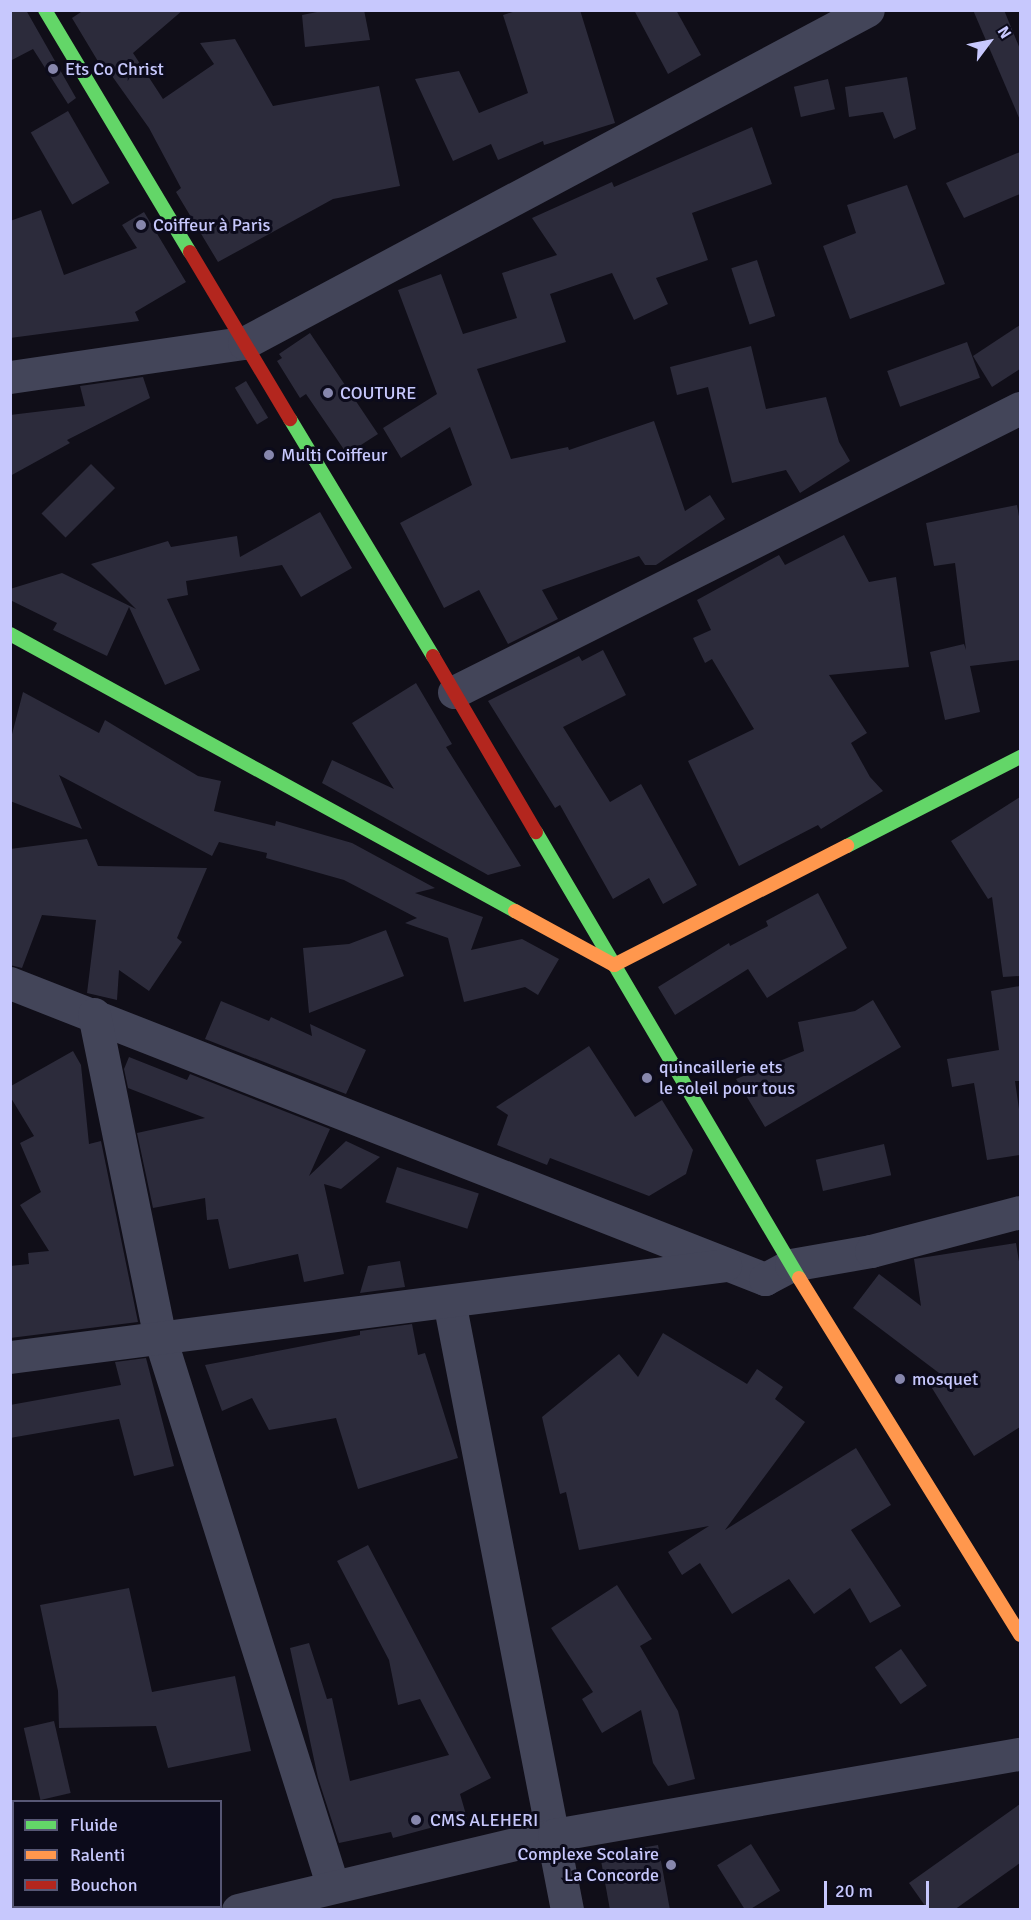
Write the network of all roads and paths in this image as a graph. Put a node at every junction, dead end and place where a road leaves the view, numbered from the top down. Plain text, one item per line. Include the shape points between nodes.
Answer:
1 (45, 10) edge
2 (848, 15) edge
3 (244, 343) junction
4 (10, 377) edge
5 (1020, 408) edge
6 (10, 634) edge
7 (454, 692) junction
8 (1020, 757) edge
9 (614, 965) junction
10 (10, 982) edge
11 (94, 1014) junction
12 (1020, 1212) edge
13 (727, 1264) junction
14 (791, 1265) junction
15 (449, 1301) junction
16 (160, 1338) junction
17 (10, 1357) edge
18 (1020, 1635) edge
19 (1020, 1754) edge
20 (554, 1835) junction
21 (332, 1884) junction
22 (238, 1910) edge
23 (567, 1910) edge

1 - 3 main road
2 - 3 street
3 - 4 street
3 - 7 main road
5 - 7 street
6 - 9 main road
7 - 9 main road
8 - 9 main road
9 - 14 main road
10 - 11 street
11 - 13 street
11 - 16 street
12 - 14 street via 871,1251
13 - 14 street via 765,1279
13 - 15 street
14 - 18 main road
15 - 16 street
15 - 20 street
16 - 17 street
16 - 21 street
19 - 20 street
20 - 21 street
20 - 23 street
21 - 22 street

